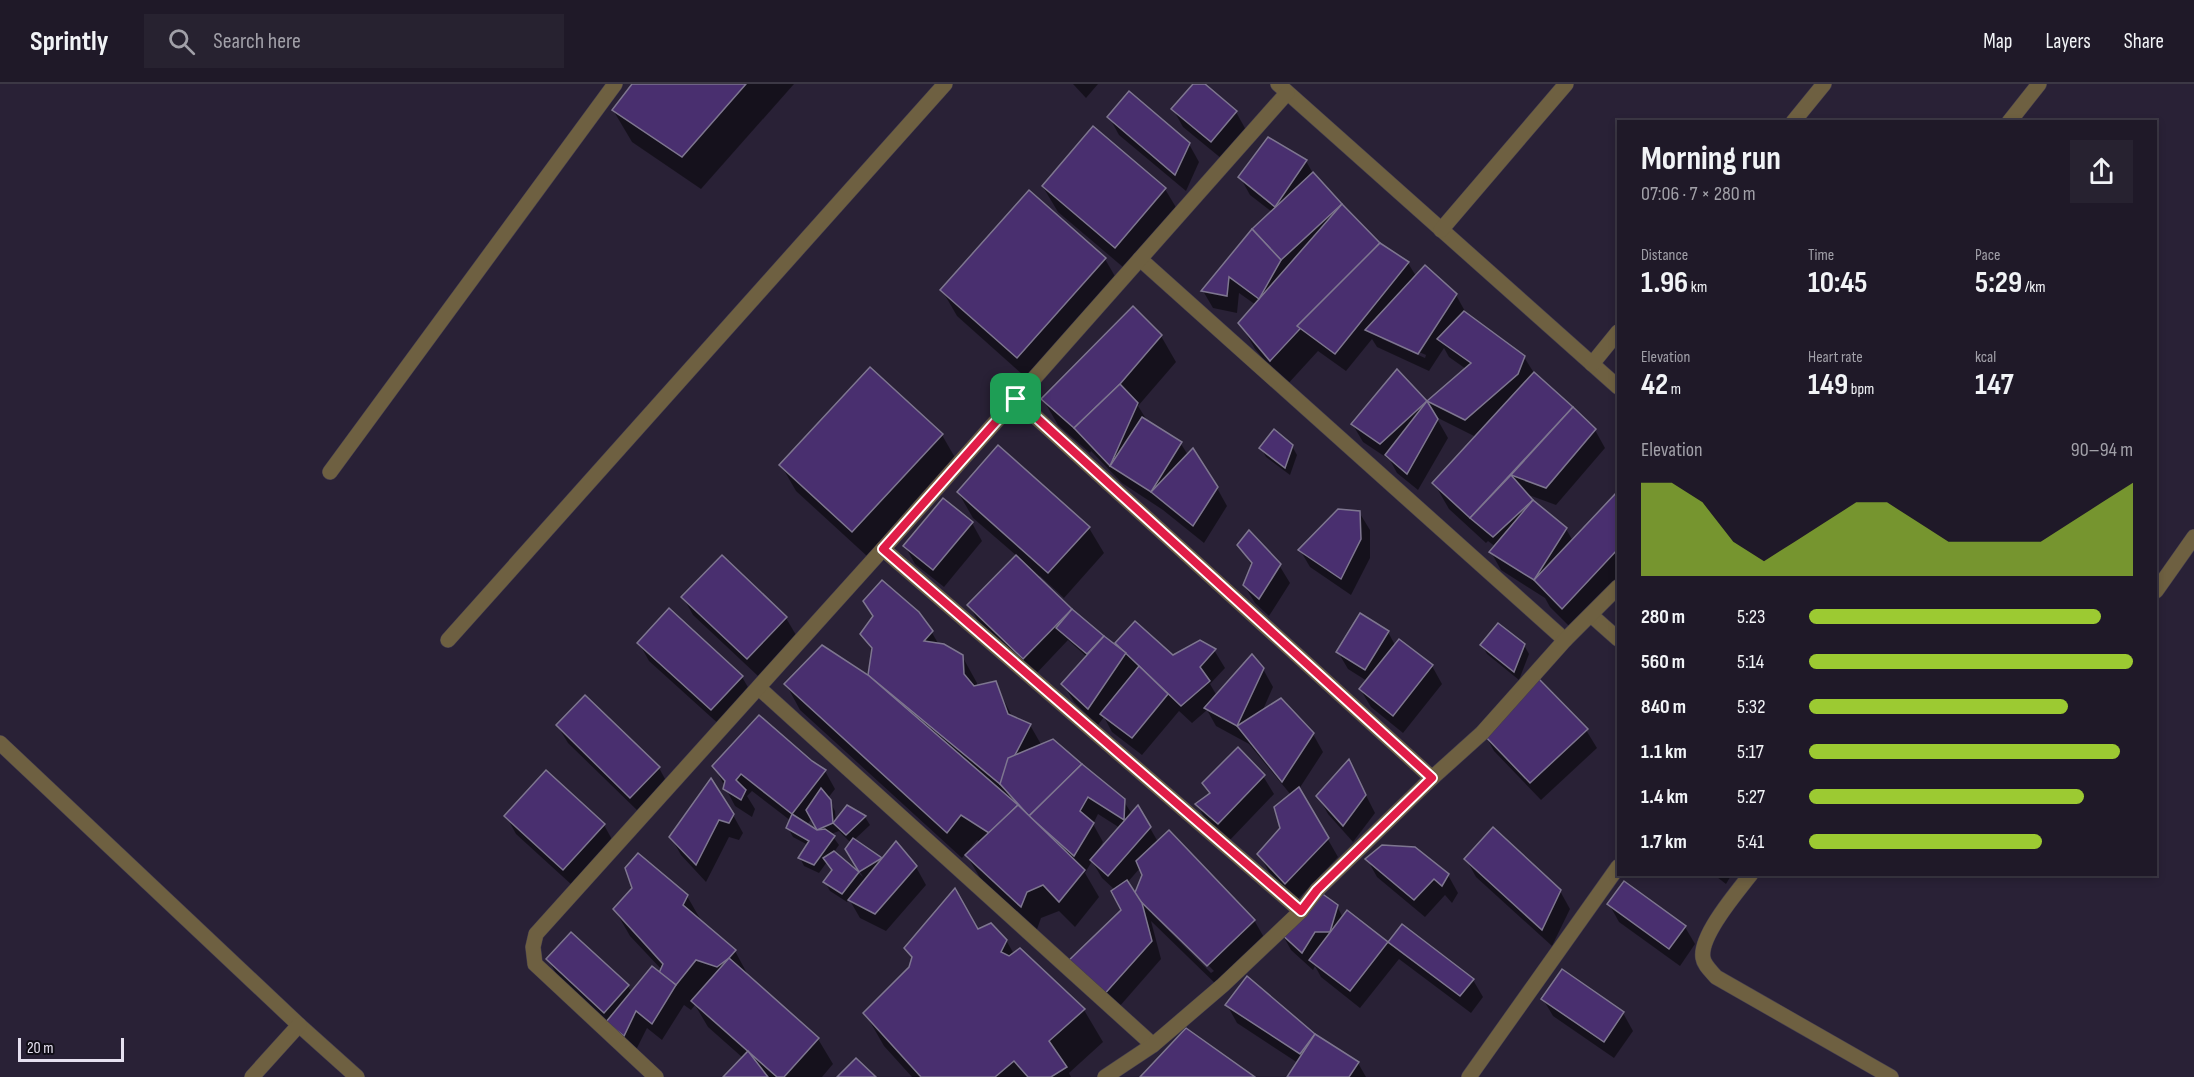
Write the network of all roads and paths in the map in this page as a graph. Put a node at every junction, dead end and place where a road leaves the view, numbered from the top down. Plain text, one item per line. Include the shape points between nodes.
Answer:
1 (615, 84) edge
2 (945, 84) edge
3 (1566, 84) edge
4 (1824, 84) edge
5 (2039, 84) edge
6 (1283, 88) edge
7 (1795, 120) edge
8 (2011, 120) edge
9 (1441, 230) junction
10 (1140, 259) junction
11 (1617, 333) edge
12 (1592, 364) junction
13 (1617, 386) edge
14 (1016, 399) junction
15 (330, 472) dead end
16 (2194, 537) edge
17 (883, 549) junction
18 (1617, 588) edge
19 (2157, 590) edge
20 (1591, 615) junction
21 (1617, 638) edge
22 (448, 640) dead end
23 (1565, 640) junction
24 (759, 688) junction
25 (0, 742) edge
26 (1432, 778) junction
27 (1617, 868) edge
28 (1750, 876) edge
29 (1301, 911) junction
30 (299, 1025) junction
31 (1153, 1045) junction
32 (252, 1077) edge
33 (357, 1077) edge
34 (656, 1077) edge
35 (1105, 1077) edge
36 (1469, 1077) edge
37 (1891, 1077) edge

1 - 15 street
2 - 22 street
3 - 9 street
4 - 7 street
5 - 8 street
6 - 9 street
6 - 10 street
9 - 12 street
10 - 14 street
10 - 23 street
11 - 12 street
12 - 13 street
14 - 17 street
14 - 26 street
16 - 19 street
17 - 24 street
17 - 29 street
18 - 20 street
20 - 21 street
20 - 23 street
23 - 26 street via 1482,733
24 - 31 street
24 - 34 street via 537,934 533,948 535,964
25 - 30 street
26 - 29 street via 1317,890
27 - 36 street
28 - 37 street via 1712,926 1702,955 1705,965 1716,977
29 - 31 street
30 - 32 street
30 - 33 street
31 - 35 street

